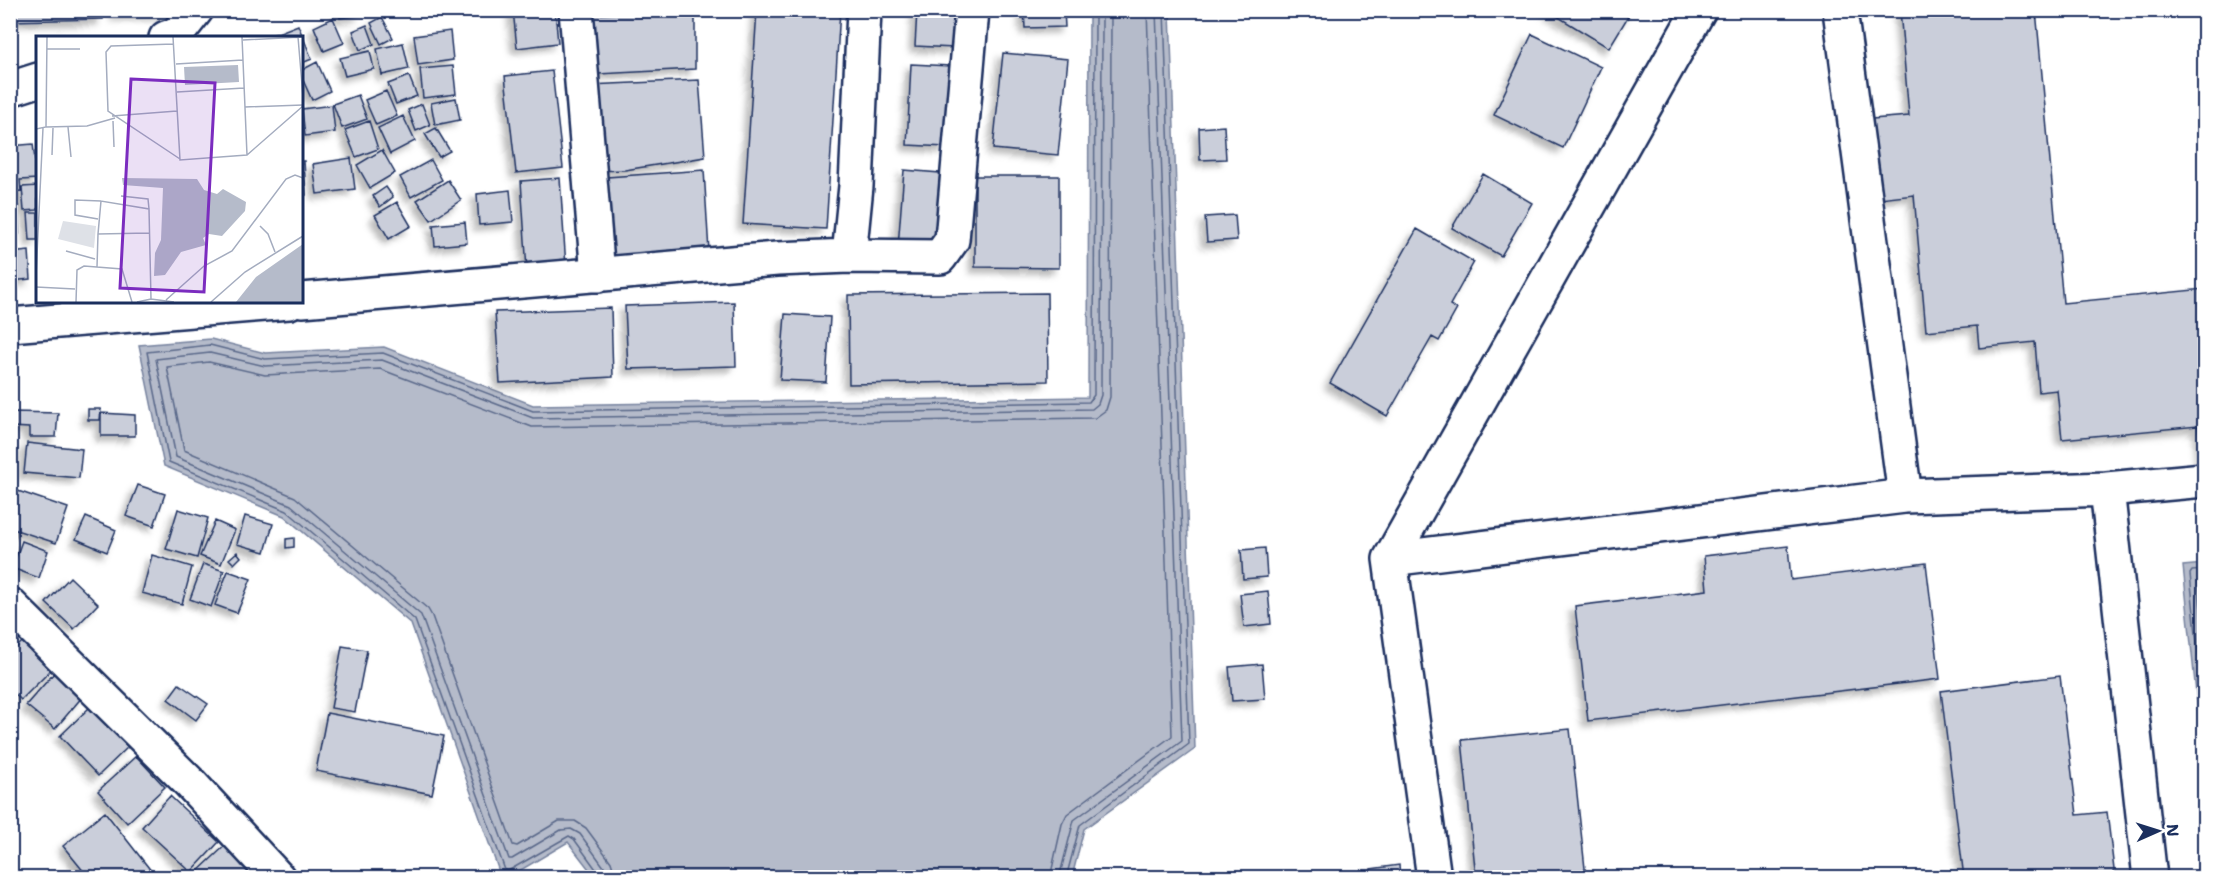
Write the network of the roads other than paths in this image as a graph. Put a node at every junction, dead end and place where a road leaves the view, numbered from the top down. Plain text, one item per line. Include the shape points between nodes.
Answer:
1 (196, 10) edge
2 (576, 10) edge
3 (864, 10) edge
4 (972, 10) edge
5 (1699, 10) edge
6 (1840, 10) edge
7 (172, 36) edge
8 (36, 81) edge
9 (10, 89) edge
10 (849, 256) junction
11 (598, 275) junction
12 (303, 300) edge
13 (276, 303) edge
14 (10, 325) edge
15 (2205, 480) edge
16 (2107, 489) junction
17 (1905, 496) junction
18 (1390, 559) junction
19 (10, 605) edge
20 (278, 878) edge
21 (1434, 878) edge
22 (2150, 878) edge

1 - 7 street
2 - 11 street
3 - 10 street
4 - 10 street via 952,240 940,256
5 - 18 street
6 - 17 street
8 - 9 street
10 - 11 street
11 - 12 street
13 - 14 street
15 - 16 street
16 - 17 street
16 - 22 street
17 - 18 street
18 - 21 street
19 - 20 street via 190,783

